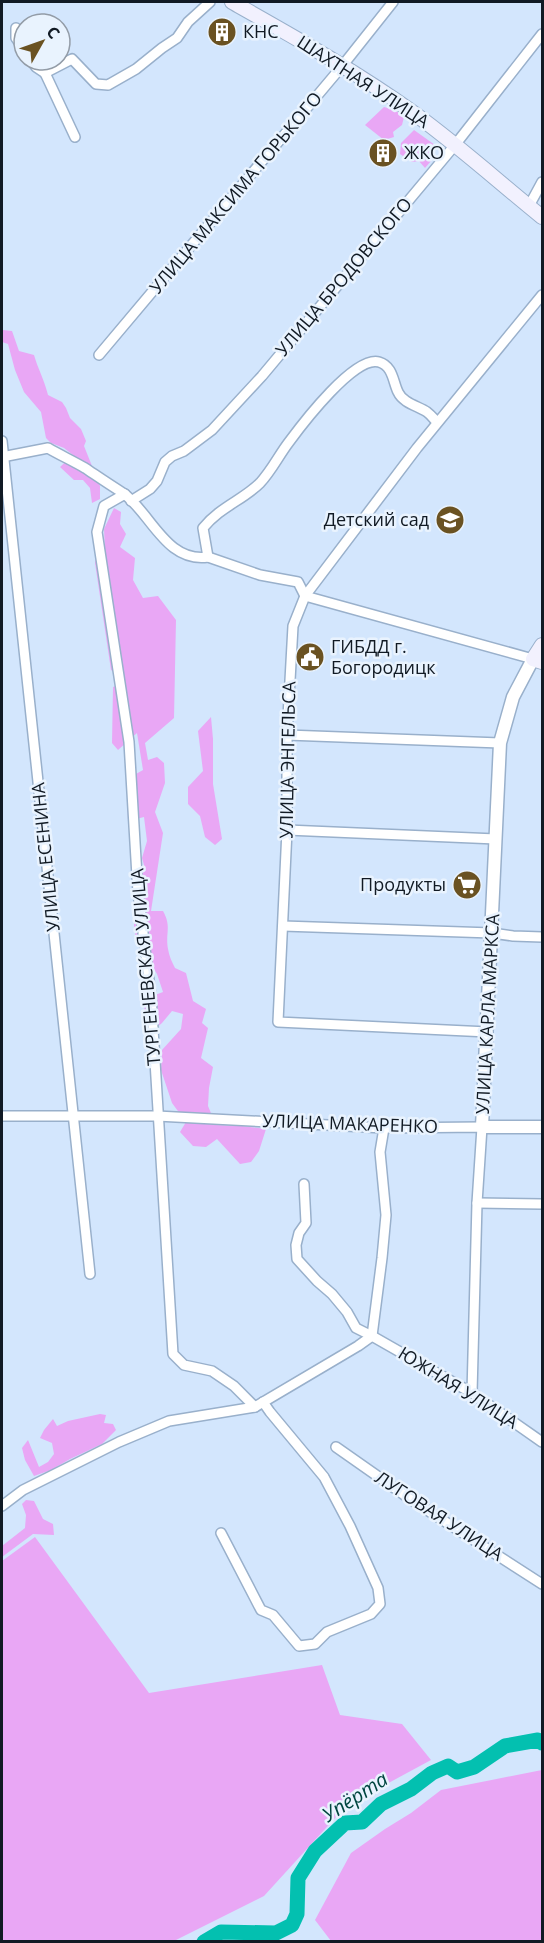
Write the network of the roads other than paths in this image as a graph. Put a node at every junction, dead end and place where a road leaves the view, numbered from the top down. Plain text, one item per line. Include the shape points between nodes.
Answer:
1 (210, 2) edge
2 (232, 2) edge
3 (393, 2) edge
4 (543, 34) edge
5 (343, 65) junction
6 (45, 73) joint
7 (75, 137) dead end
8 (455, 145) junction
9 (543, 182) edge
10 (529, 206) junction
11 (543, 218) edge
12 (543, 295) edge
13 (99, 355) dead end
14 (437, 422) junction
15 (2, 441) edge
16 (2, 457) edge
17 (128, 498) junction
18 (208, 557) junction
19 (305, 596) junction
20 (543, 645) edge
21 (538, 661) edge
22 (287, 735) junction
23 (500, 743) junction
24 (287, 830) junction
25 (496, 839) junction
26 (283, 926) junction
27 (492, 933) junction
28 (543, 937) edge
29 (488, 1032) junction
30 (2, 1116) edge
31 (157, 1116) junction
32 (74, 1117) junction
33 (482, 1127) junction
34 (543, 1127) edge
35 (384, 1128) junction
36 (304, 1184) dead end
37 (477, 1203) junction
38 (543, 1204) edge
39 (90, 1274) dead end
40 (372, 1335) junction
41 (472, 1393) junction
42 (259, 1404) junction
43 (543, 1442) edge
44 (336, 1447) dead end
45 (2, 1506) edge
46 (221, 1533) dead end
47 (543, 1584) edge

1 - 6 street via 177,38 108,85 96,84 72,59
2 - 5 main road, ШАХТНАЯ УЛИЦА
3 - 5 street, УЛИЦА МАКСИМА ГОРЬКОГО
4 - 8 street, УЛИЦА БРОДОВСКОГО
5 - 8 main road, ШАХТНАЯ УЛИЦА
5 - 13 street, УЛИЦА МАКСИМА ГОРЬКОГО
6 - 7 street
8 - 10 main road, ШАХТНАЯ УЛИЦА
8 - 17 street, УЛИЦА БРОДОВСКОГО via 262,376 212,430 165,462 150,489
9 - 10 street
10 - 11 main road, ШАХТНАЯ УЛИЦА
12 - 14 street, УЛИЦА ЭНГЕЛЬСА
14 - 18 street via 398,394 385,365 370,361 333,390 258,485 203,528
14 - 19 street, УЛИЦА ЭНГЕЛЬСА
15 - 16 street, УЛИЦА ЕСЕНИНА
16 - 17 street via 48,448
16 - 32 street, УЛИЦА ЕСЕНИНА
17 - 18 street via 164,540 187,555
17 - 31 street, ТУРГЕНЕВСКАЯ УЛИЦА via 104,506 97,532 129,742
18 - 19 street via 260,575 298,582
19 - 21 street
19 - 22 street, УЛИЦА ЭНГЕЛЬСА via 293,626
20 - 21 main road, УЛИЦА КАРЛА МАРКСА
21 - 23 street, УЛИЦА КАРЛА МАРКСА via 513,697
22 - 23 street
22 - 24 street, УЛИЦА ЭНГЕЛЬСА
23 - 25 street, УЛИЦА КАРЛА МАРКСА
24 - 25 street
24 - 26 street, УЛИЦА ЭНГЕЛЬСА
25 - 27 street, УЛИЦА КАРЛА МАРКСА
26 - 27 street
26 - 29 street, УЛИЦА ЭНГЕЛЬСА via 278,1022
27 - 28 street
27 - 29 street, УЛИЦА КАРЛА МАРКСА
29 - 33 street, УЛИЦА КАРЛА МАРКСА
30 - 32 street, УЛИЦА МАКАРЕНКО
31 - 32 street, УЛИЦА МАКАРЕНКО
31 - 35 street, УЛИЦА МАКАРЕНКО
31 - 42 street, ТУРГЕНЕВСКАЯ УЛИЦА via 173,1354 184,1365 212,1371
32 - 39 street, УЛИЦА ЕСЕНИНА
33 - 34 street, УЛИЦА МАКАРЕНКО
33 - 35 street, УЛИЦА МАКАРЕНКО
33 - 37 street, УЛИЦА КАРЛА МАРКСА
35 - 40 street via 380,1152 386,1215
36 - 40 street, ЮЖНАЯ УЛИЦА via 306,1223 296,1245 297,1259 332,1294 356,1328
37 - 38 street
37 - 41 street, УЛИЦА КАРЛА МАРКСА
40 - 41 street, ЮЖНАЯ УЛИЦА
40 - 42 street
41 - 43 street, ЮЖНАЯ УЛИЦА
42 - 45 street via 169,1421 23,1490
42 - 46 street via 324,1477 378,1588 380,1604 371,1614 327,1632 315,1644 299,1646 273,1615 261,1610
44 - 47 street, ЛУГОВАЯ УЛИЦА

